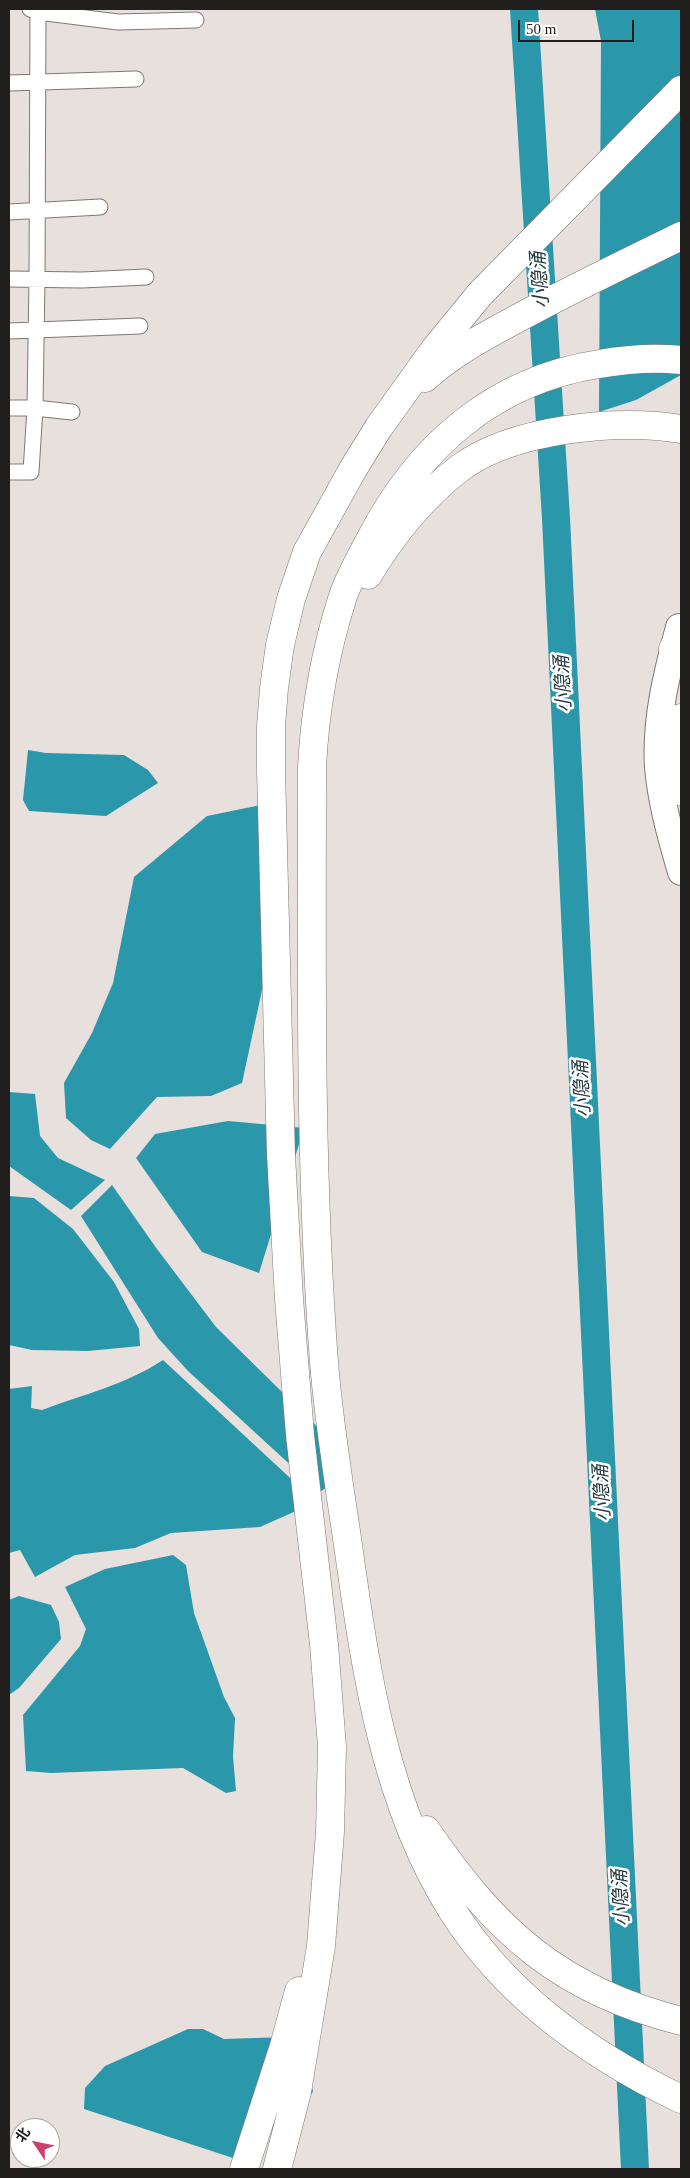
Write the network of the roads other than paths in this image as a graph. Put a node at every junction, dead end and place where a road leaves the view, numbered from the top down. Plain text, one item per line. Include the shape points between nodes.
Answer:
1 (35, 10) edge
2 (196, 20) dead end
3 (136, 79) dead end
4 (37, 81) junction
5 (9, 84) edge
6 (681, 90) edge
7 (100, 207) dead end
8 (9, 212) edge
9 (37, 212) junction
10 (681, 236) edge
11 (146, 276) dead end
12 (37, 278) junction
13 (9, 279) edge
14 (140, 326) dead end
15 (9, 331) edge
16 (36, 331) junction
17 (681, 360) edge
18 (9, 408) edge
19 (35, 408) junction
20 (72, 412) dead end
21 (379, 427) junction
22 (681, 429) edge
23 (9, 472) edge
24 (681, 621) edge
25 (677, 641) edge
26 (329, 649) junction
27 (681, 718) edge
28 (681, 791) edge
29 (677, 851) edge
30 (681, 872) edge
31 (392, 1773) junction
32 (325, 1887) junction
33 (681, 2021) edge
34 (681, 2099) edge
35 (244, 2169) edge
36 (277, 2169) edge

1 - 2 street via 118,22
1 - 4 street
3 - 4 street
4 - 5 street
4 - 9 street
6 - 21 highway via 480,294 435,349
7 - 9 street
8 - 9 street
9 - 12 street
10 - 21 highway via 526,313 449,358 410,391
11 - 12 street via 82,280
12 - 13 street
12 - 16 street
14 - 16 street
15 - 16 street
16 - 19 street
17 - 26 highway via 625,360 559,372 522,385 493,400 469,418 441,441 410,476 381,518 344,595
18 - 19 street
19 - 20 street
19 - 23 street via 31,472
21 - 32 highway via 307,552 280,645 271,726 281,1145 289,1299 332,1748
22 - 26 highway via 633,424 565,430 521,440 461,467 431,494 374,566
24 - 25 highway
25 - 29 highway via 662,697 658,766
26 - 31 highway via 314,725 312,767 313,1154 319,1290 332,1436 353,1578 377,1714
27 - 28 highway
29 - 30 highway
31 - 33 highway via 414,1812 473,1894 530,1950 557,1970 619,2001
31 - 34 highway via 416,1839 440,1889 469,1935 495,1966 527,1999 574,2037 636,2076
32 - 35 highway via 284,2046
32 - 36 highway via 314,2002 297,2092

